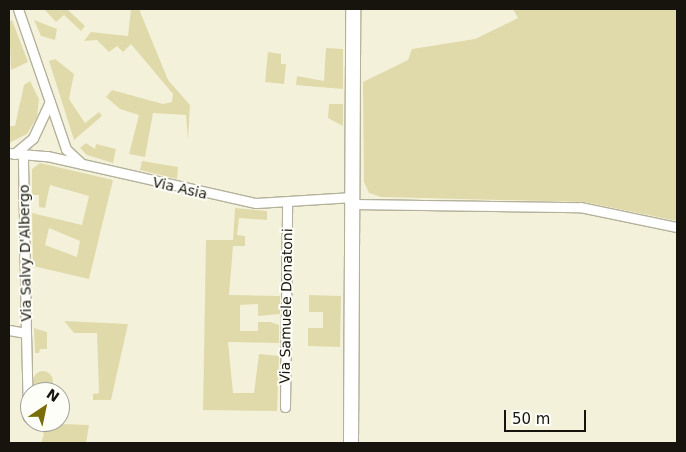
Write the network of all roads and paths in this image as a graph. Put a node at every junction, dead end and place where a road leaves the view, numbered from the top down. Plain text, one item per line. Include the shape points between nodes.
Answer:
1 (18, 9) edge
2 (353, 9) edge
3 (50, 102) junction
4 (15, 154) edge
5 (84, 165) junction
6 (353, 200) junction
7 (287, 204) junction
8 (677, 227) edge
9 (9, 330) edge
10 (26, 334) junction
11 (27, 382) edge
12 (285, 407) dead end
13 (350, 443) edge

1 - 3 street
2 - 6 main road
3 - 4 street via 34,138
3 - 5 street via 66,148
4 - 5 street, Via Asia
4 - 10 street, Via Salvy D'Albergo
5 - 7 street, Via Asia via 219,197
6 - 7 street, Via Asia
6 - 8 street, Via Asia via 580,207
6 - 13 main road
7 - 12 street, Via Samuele Donatoni
9 - 10 street, Via Salvy D'Albergo
10 - 11 street

